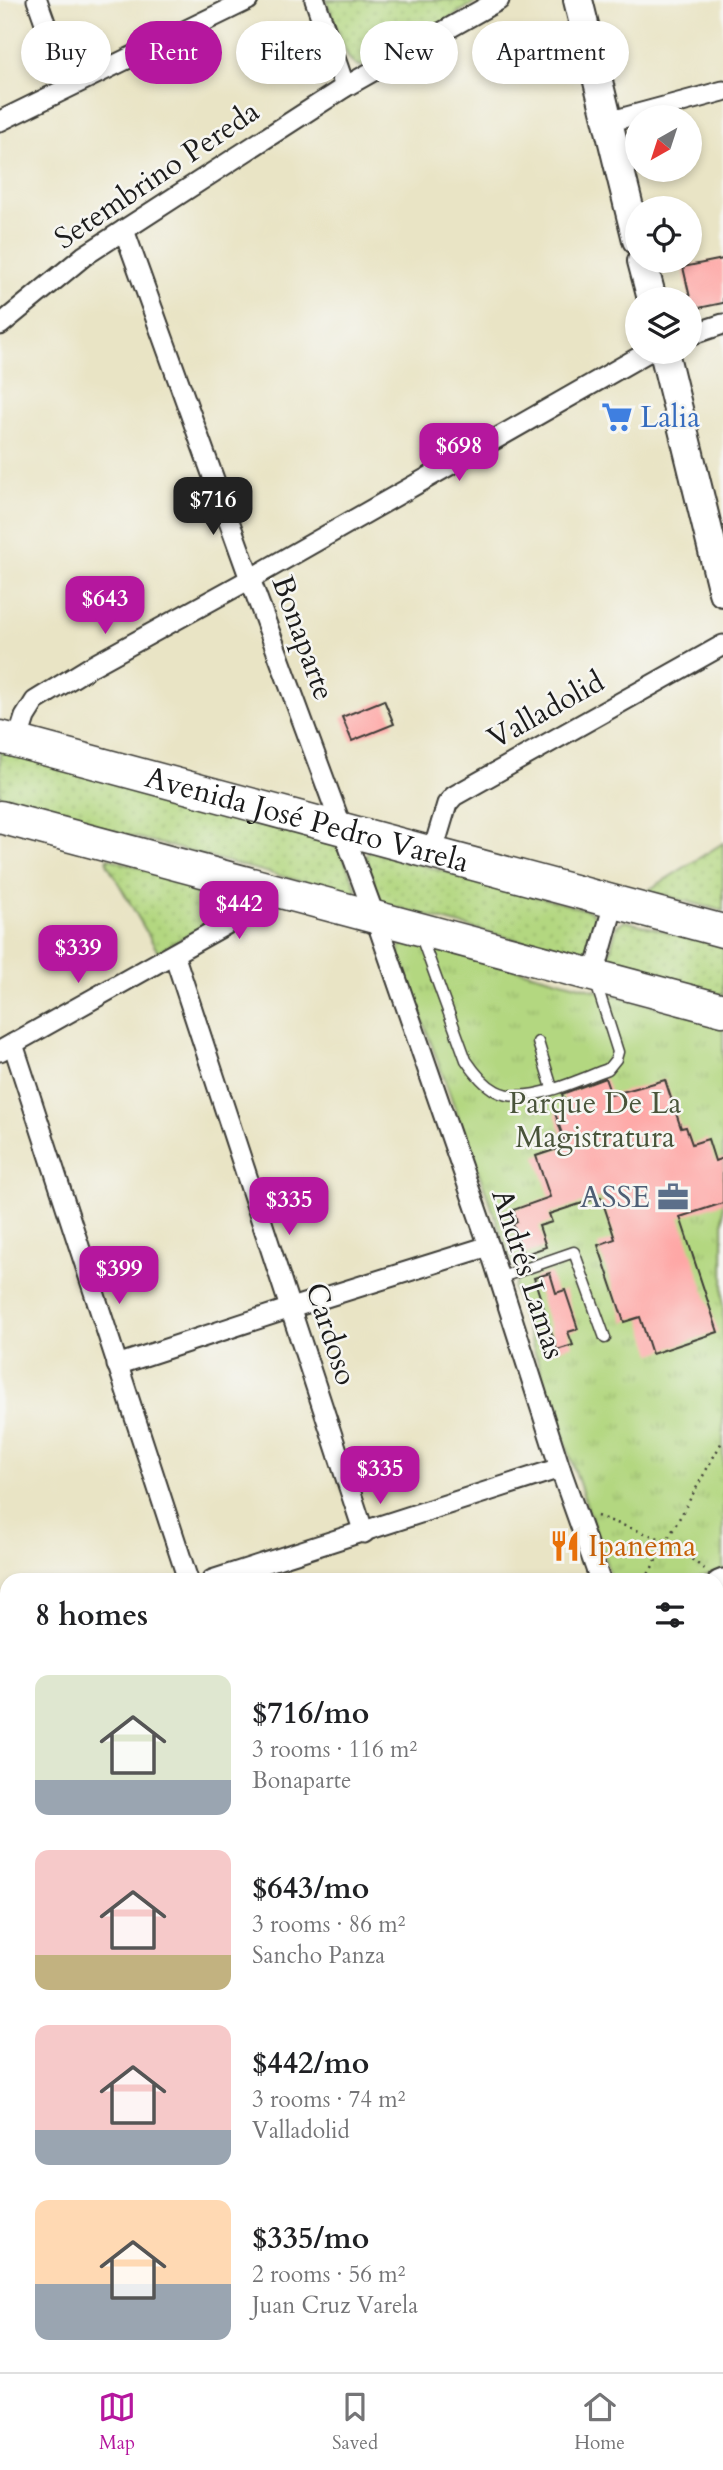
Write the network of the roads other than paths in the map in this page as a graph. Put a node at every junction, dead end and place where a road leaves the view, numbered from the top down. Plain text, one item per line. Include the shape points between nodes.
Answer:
1 (37, 0) edge
2 (248, 0) edge
3 (315, 0) edge
4 (499, 0) edge
5 (578, 0) edge
6 (68, 87) junction
7 (345, 88) junction
8 (723, 92) edge
9 (0, 121) edge
10 (608, 122) junction
11 (626, 196) edge
12 (124, 230) junction
13 (0, 324) edge
14 (723, 324) edge
15 (702, 331) edge
16 (627, 364) edge
17 (667, 364) edge
18 (250, 579) junction
19 (723, 592) edge
20 (723, 645) edge
21 (9, 740) edge
22 (0, 817) edge
23 (343, 829) junction
24 (432, 854) junction
25 (285, 892) junction
26 (614, 903) junction
27 (375, 916) junction
28 (417, 927) junction
29 (723, 932) edge
30 (174, 954) junction
31 (594, 975) junction
32 (723, 1010) edge
33 (538, 1042) dead end
34 (7, 1048) edge
35 (552, 1088) junction
36 (489, 1246) junction
37 (499, 1278) junction
38 (291, 1308) junction
39 (606, 1338) dead end
40 (117, 1365) junction
41 (560, 1468) junction
42 (364, 1533) junction
43 (186, 1573) edge
44 (235, 1573) edge
45 (598, 1573) edge

1 - 6 street
2 - 6 street
3 - 7 street
4 - 7 street, Setembrino Pereda
5 - 10 main road
6 - 9 street
7 - 12 street, Setembrino Pereda
8 - 10 street
10 - 11 main road
12 - 13 street, Setembrino Pereda
12 - 18 street, Bonaparte
14 - 15 street
16 - 18 street
17 - 19 main road
18 - 21 street via 35,701
18 - 23 street, Bonaparte
20 - 24 street, Valladolid via 454,796 447,804
21 - 23 main road, Avenida José Pedro Varela
22 - 25 main road
23 - 24 main road, Avenida José Pedro Varela
23 - 27 street, Andrés Lamas
24 - 26 main road, Avenida José Pedro Varela
25 - 27 main road
25 - 30 street
26 - 29 main road, Avenida José Pedro Varela
26 - 31 street
27 - 28 main road
27 - 36 street, Andrés Lamas
28 - 31 main road
28 - 35 lane via 466,1060 477,1075 498,1093 517,1097
30 - 34 street
30 - 38 street, Cardoso
31 - 32 main road
31 - 35 lane via 618,1052 616,1059 608,1069
33 - 35 lane
34 - 40 street
36 - 37 street, Andrés Lamas
36 - 38 street
37 - 39 lane via 574,1252
37 - 41 street, Andrés Lamas
38 - 40 street
38 - 42 street, Cardoso
40 - 43 street
41 - 42 street
41 - 45 street, Andrés Lamas
42 - 44 street

